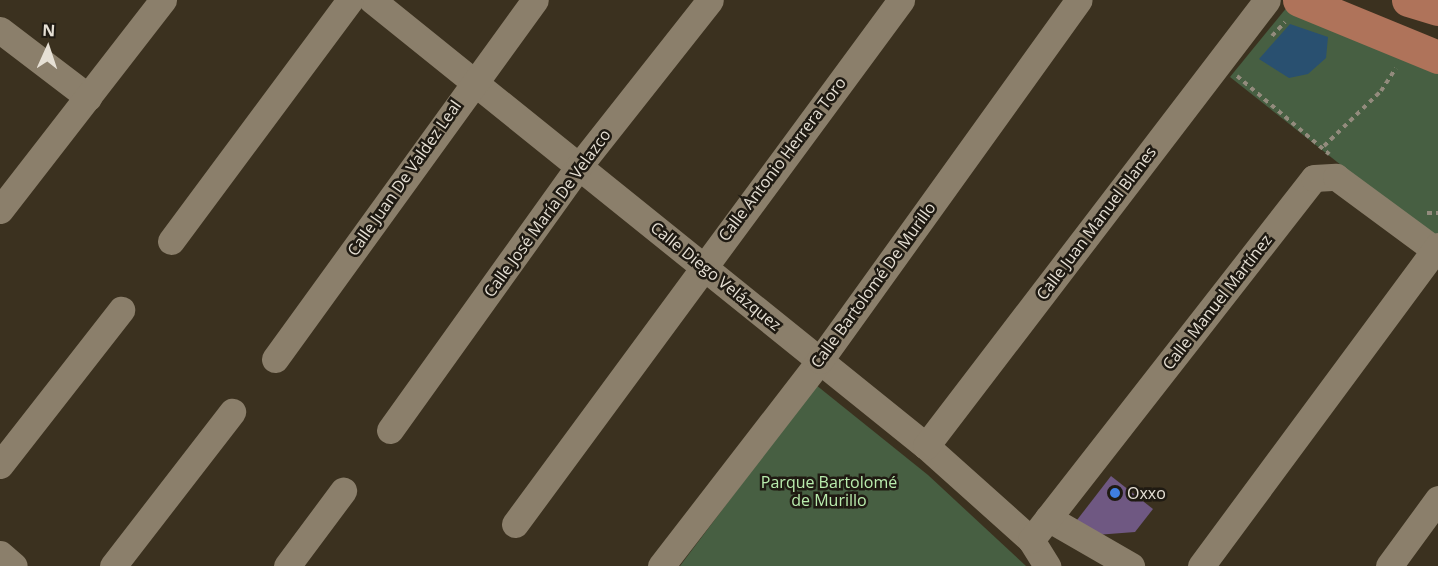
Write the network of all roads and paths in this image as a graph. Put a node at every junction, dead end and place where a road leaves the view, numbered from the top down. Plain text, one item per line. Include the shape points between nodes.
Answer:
1 (163, 0) edge
2 (350, 0) edge
3 (372, 0) edge
4 (535, 0) edge
5 (710, 0) edge
6 (902, 0) edge
7 (1079, 0) edge
8 (1267, 0) edge
9 (1408, 0) edge
10 (1294, 8) edge
11 (1438, 9) edge
12 (0, 30) edge
13 (1267, 42) dead end
14 (1406, 46) junction
15 (1438, 57) edge
16 (1245, 67) dead end
17 (1237, 75) dead end
18 (473, 81) junction
19 (88, 97) junction
20 (1324, 146) dead end
21 (579, 166) junction
22 (0, 210) edge
23 (171, 241) dead end
24 (1437, 248) edge
25 (702, 265) junction
26 (121, 310) dead end
27 (275, 359) dead end
28 (820, 360) junction
29 (232, 412) dead end
30 (390, 430) dead end
31 (926, 446) junction
32 (0, 465) edge
33 (343, 491) dead end
34 (1438, 499) edge
35 (1048, 518) junction
36 (515, 524) dead end
37 (1030, 540) junction
38 (0, 554) edge
39 (14, 566) edge
40 (113, 566) edge
41 (286, 566) edge
42 (661, 566) edge
43 (1047, 566) edge
44 (1131, 566) edge
45 (1201, 566) edge
46 (1389, 566) edge

1 - 19 street
2 - 23 street
3 - 18 street, Calle Diego Velázquez
4 - 18 street, Calle Juan De Valdez Leal
5 - 21 street, Calle José María De Velazco
6 - 25 street, Calle Antonio Herrera Toro
7 - 28 street, Calle Bartolomé De Murillo
8 - 31 street, Calle Juan Manuel Blanes
9 - 11 main road
10 - 13 path
10 - 14 main road
12 - 19 street
14 - 15 main road
14 - 20 path via 1381,91
16 - 17 path
18 - 21 street, Calle Diego Velázquez
18 - 27 street, Calle Juan De Valdez Leal
19 - 22 street
21 - 25 street, Calle Diego Velázquez
21 - 30 street, Calle José María De Velazco
24 - 35 street, Calle Manuel Martínez via 1336,177 1314,178
24 - 45 street
25 - 28 street, Calle Diego Velázquez
25 - 36 street, Calle Antonio Herrera Toro
26 - 32 street
28 - 31 street, Calle Diego Velázquez
28 - 42 street, Calle Bartolomé De Murillo
29 - 40 street
31 - 37 street, Calle Diego Velázquez
33 - 41 street
34 - 46 street
35 - 37 street, Calle Manuel Martínez
35 - 44 street
37 - 43 street, Calle Diego Velázquez
38 - 39 street

